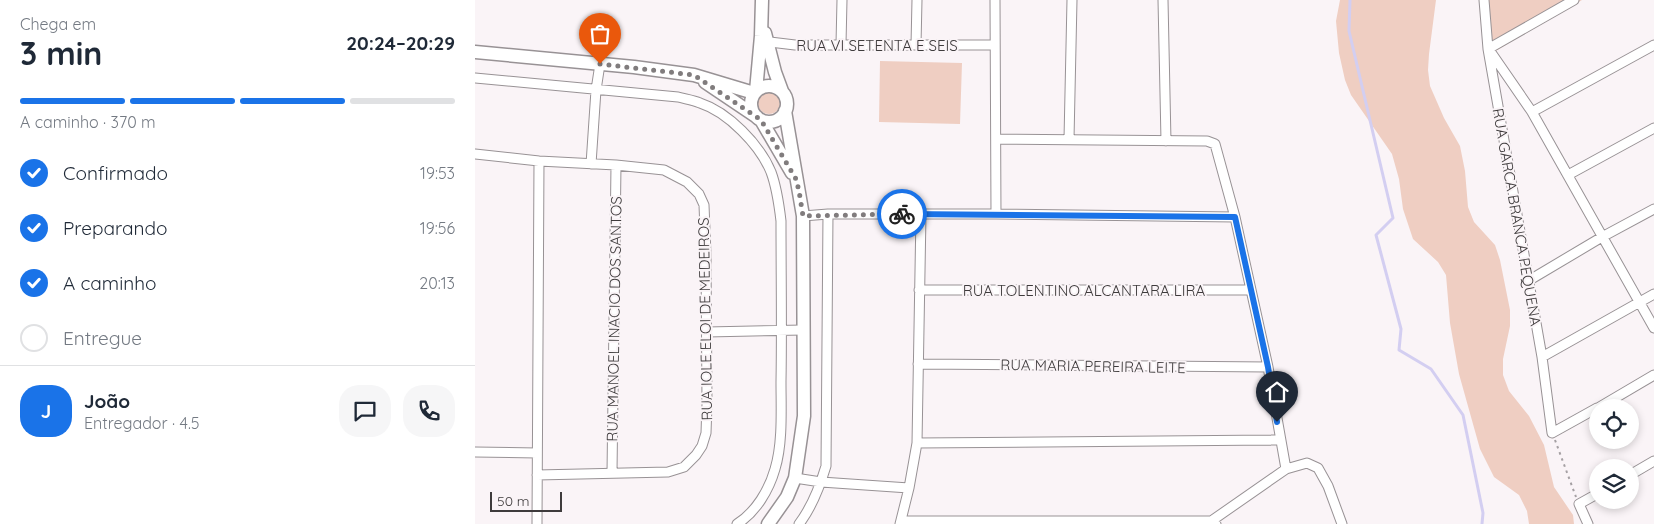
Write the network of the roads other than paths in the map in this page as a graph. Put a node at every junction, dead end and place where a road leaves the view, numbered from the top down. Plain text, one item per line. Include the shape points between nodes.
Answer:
1 (762, 0) edge
2 (842, 0) edge
3 (917, 0) edge
4 (995, 0) edge
5 (1072, 0) edge
6 (1163, 0) edge
7 (1484, 0) edge
8 (1574, 0) edge
9 (764, 38) junction
10 (841, 44) junction
11 (916, 45) junction
12 (995, 45) junction
13 (1654, 45) edge
14 (1488, 49) junction
15 (475, 52) edge
16 (600, 64) junction
17 (694, 75) junction
18 (475, 78) edge
19 (596, 90) junction
20 (782, 91) junction
21 (755, 92) junction
22 (785, 111) junction
23 (1532, 112) junction
24 (759, 118) junction
25 (1654, 128) edge
26 (996, 139) junction
27 (1069, 139) junction
28 (1166, 141) junction
29 (475, 154) edge
30 (539, 161) junction
31 (591, 164) junction
32 (616, 166) junction
33 (1568, 175) junction
34 (796, 179) junction
35 (1654, 209) edge
36 (828, 214) junction
37 (921, 214) junction
38 (995, 214) junction
39 (803, 216) junction
40 (1235, 217) junction
41 (1601, 237) junction
42 (1528, 280) junction
43 (919, 290) junction
44 (1250, 290) junction
45 (1654, 294) edge
46 (1639, 302) junction
47 (1654, 328) edge
48 (782, 330) junction
49 (804, 330) junction
50 (707, 332) junction
51 (1542, 357) junction
52 (918, 364) junction
53 (1268, 367) junction
54 (1654, 375) edge
55 (1613, 399) edge
56 (1589, 413) edge
57 (1280, 440) junction
58 (917, 443) junction
59 (475, 452) edge
60 (537, 453) junction
61 (1654, 462) edge
62 (1287, 469) junction
63 (1639, 470) edge
64 (612, 473) junction
65 (537, 475) junction
66 (795, 478) junction
67 (821, 482) junction
68 (909, 488) junction
69 (1589, 498) edge
70 (900, 522) edge
71 (1211, 523) edge
72 (537, 524) edge
73 (737, 524) edge
74 (768, 524) edge
75 (799, 524) edge
76 (1342, 524) edge
77 (1588, 524) edge

1 - 9 main road
2 - 10 street
3 - 11 street
4 - 12 street
5 - 27 street
6 - 28 street
7 - 14 street, RUA GARCA BRANCA PEQUENA
8 - 14 street
9 - 10 street, RUA VI SETENTA E SEIS via 770,42 795,45
9 - 20 main road
9 - 21 main road
10 - 11 street, RUA VI SETENTA E SEIS
11 - 12 street, RUA VI SETENTA E SEIS
12 - 26 street
13 - 23 street
14 - 23 street
14 - 42 street, RUA GARCA BRANCA PEQUENA
15 - 16 main road
16 - 17 main road
16 - 19 street
17 - 21 main road
17 - 24 main road
18 - 19 street
19 - 31 street
19 - 48 street via 678,97 701,103 721,113 756,148 770,170 778,198
20 - 21 main road via 769,86
20 - 22 main road via 787,100
21 - 24 main road via 752,111
22 - 24 main road via 775,120
22 - 34 main road
23 - 33 street
24 - 34 main road
25 - 33 street
26 - 27 street
26 - 38 street
27 - 28 street
28 - 40 street via 1207,141 1215,144
29 - 30 street, RUA IOLE ELOI DE MEDEIROS
30 - 31 street, RUA IOLE ELOI DE MEDEIROS
30 - 60 street
31 - 32 street, RUA IOLE ELOI DE MEDEIROS
32 - 50 street, RUA IOLE ELOI DE MEDEIROS via 664,170 687,182 699,194 704,205
32 - 64 street, RUA MANOEL INACIO DOS SANTOS
33 - 41 street
34 - 39 main road
35 - 41 street
36 - 37 street
36 - 39 street
36 - 67 street via 826,466
37 - 38 street
37 - 43 street
38 - 40 street
39 - 49 main road
40 - 44 street
41 - 42 street
41 - 46 street
42 - 51 street, RUA GARCA BRANCA PEQUENA
43 - 44 street, RUA TOLENTINO ALCANTARA LIRA
43 - 52 street
44 - 53 street
45 - 46 street
46 - 47 street
46 - 51 street
48 - 49 street
48 - 50 street
48 - 73 street via 781,426 776,468 759,504
49 - 66 main road via 804,416
50 - 64 street, RUA IOLE ELOI DE MEDEIROS via 706,432 699,451 684,467 668,472
51 - 56 street, RUA GARCA BRANCA PEQUENA via 1552,433
52 - 53 street, RUA MARIA PEREIRA LEITE
52 - 58 street
53 - 57 street
54 - 55 street
57 - 58 street
57 - 62 street
58 - 68 street
59 - 60 street
60 - 65 street
61 - 63 street
62 - 71 street
62 - 76 street via 1307,463 1318,468
64 - 65 street, RUA IOLE ELOI DE MEDEIROS
65 - 72 street
66 - 67 street
66 - 74 main road via 787,497
67 - 68 street
67 - 75 street
68 - 70 street
69 - 77 street via 1579,504
70 - 71 street

